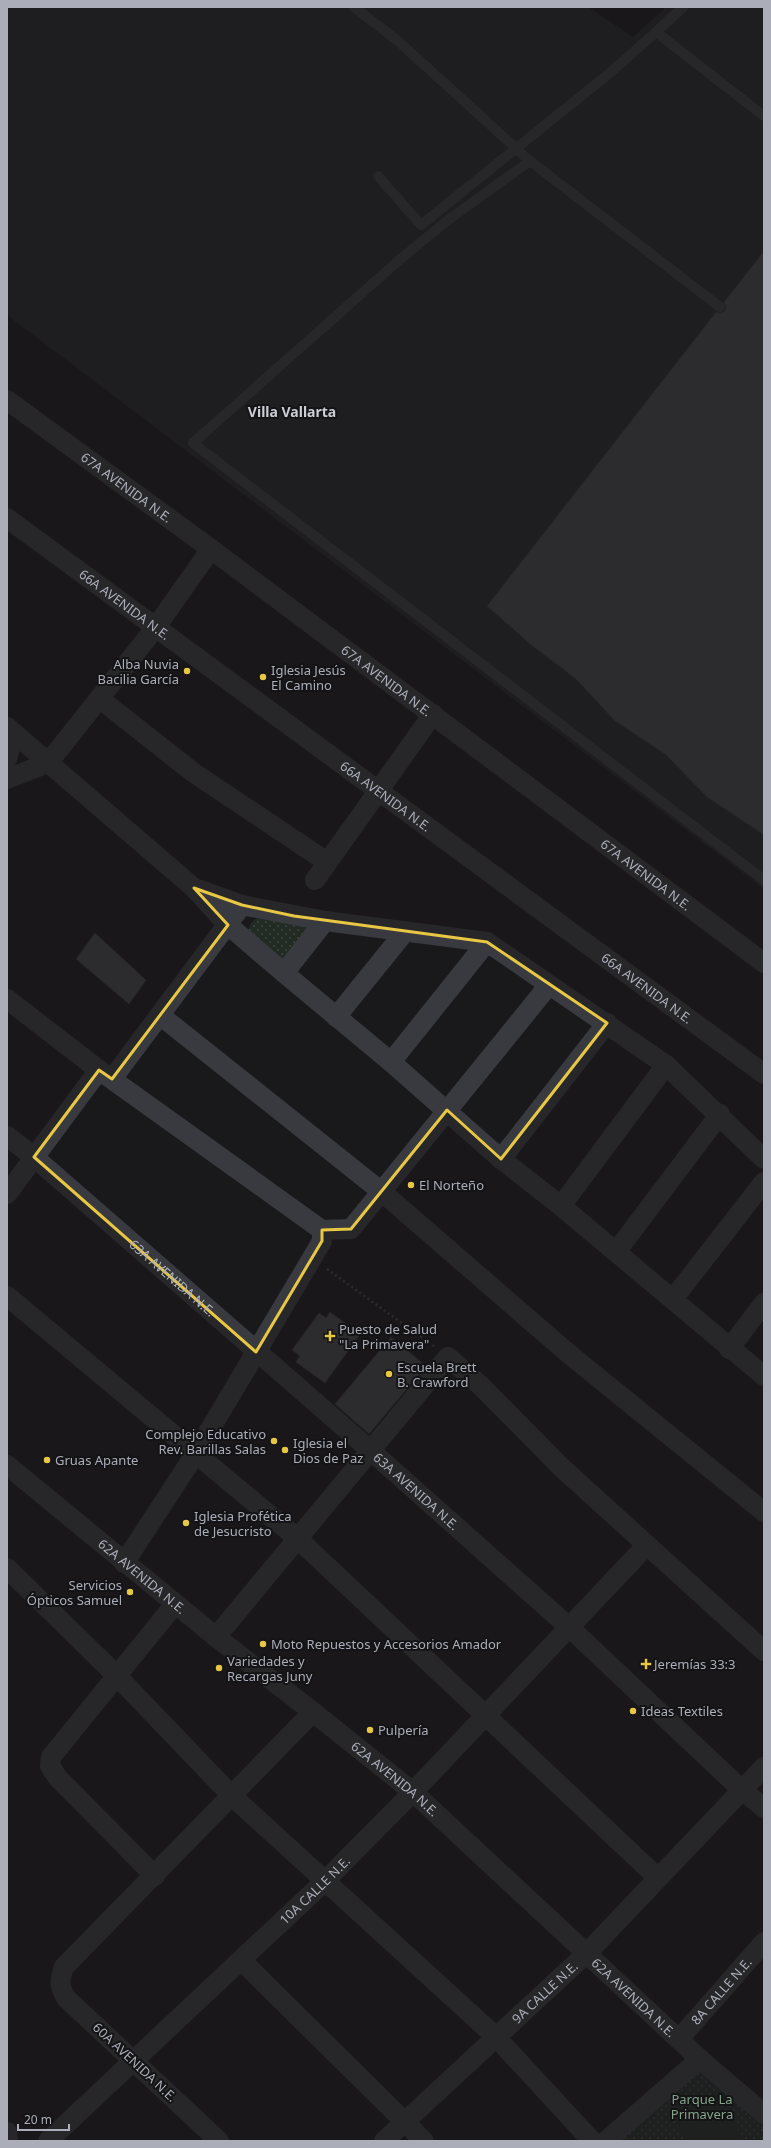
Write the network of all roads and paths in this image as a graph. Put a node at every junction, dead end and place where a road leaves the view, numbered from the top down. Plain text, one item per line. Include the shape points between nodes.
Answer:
1 (354, 7) edge
2 (682, 7) edge
3 (656, 32) junction
4 (764, 116) edge
5 (517, 149) junction
6 (530, 161) junction
7 (378, 176) dead end
8 (720, 307) dead end
9 (7, 400) edge
10 (7, 518) edge
11 (211, 549) junction
12 (156, 627) junction
13 (100, 699) junction
14 (433, 714) junction
15 (8, 728) edge
16 (55, 755) junction
17 (7, 758) edge
18 (7, 779) edge
19 (379, 790) junction
20 (327, 862) junction
21 (315, 880) dead end
22 (764, 880) edge
23 (194, 888) junction
24 (242, 905) junction
25 (325, 921) junction
26 (228, 925) junction
27 (404, 933) junction
28 (487, 942) junction
29 (764, 963) edge
30 (284, 974) junction
31 (549, 985) junction
32 (7, 999) edge
33 (161, 1016) junction
34 (336, 1017) junction
35 (607, 1023) junction
36 (391, 1062) junction
37 (666, 1065) junction
38 (105, 1074) junction
39 (764, 1074) edge
40 (446, 1110) junction
41 (720, 1114) junction
42 (7, 1136) edge
43 (34, 1157) junction
44 (501, 1159) junction
45 (764, 1159) edge
46 (764, 1182) edge
47 (382, 1192) junction
48 (7, 1194) edge
49 (561, 1206) junction
50 (322, 1230) junction
51 (616, 1252) junction
52 (312, 1258) junction
53 (7, 1296) edge
54 (674, 1299) junction
55 (764, 1303) edge
56 (729, 1349) junction
57 (256, 1352) junction
58 (448, 1357) junction
59 (764, 1376) edge
60 (370, 1450) junction
61 (196, 1453) junction
62 (7, 1465) edge
63 (764, 1512) edge
64 (297, 1538) junction
65 (647, 1545) junction
66 (124, 1563) junction
67 (7, 1568) edge
68 (175, 1604) junction
69 (569, 1627) junction
70 (216, 1637) junction
71 (764, 1651) edge
72 (117, 1676) junction
73 (313, 1712) junction
74 (486, 1716) junction
75 (764, 1767) edge
76 (742, 1790) junction
77 (413, 1792) junction
78 (232, 1796) junction
79 (764, 1808) edge
80 (155, 1876) junction
81 (658, 1878) junction
82 (325, 1881) junction
83 (764, 1942) edge
84 (587, 1953) junction
85 (241, 1960) junction
86 (496, 2037) junction
87 (679, 2039) junction
88 (700, 2059) junction
89 (133, 2060) junction
90 (764, 2114) edge
91 (405, 2121) junction
92 (7, 2132) edge
93 (8, 2141) edge
94 (48, 2141) edge
95 (219, 2141) edge
96 (384, 2141) edge
97 (424, 2141) edge
98 (592, 2141) edge
99 (606, 2141) edge

1 - 5 lane via 398,41
2 - 3 lane
3 - 4 lane
3 - 5 lane via 612,72
5 - 6 lane
5 - 7 lane via 421,225
6 - 8 lane
6 - 22 lane via 448,220 397,262 193,443
9 - 11 street, 67A AVENIDA N.E.
10 - 12 street, 66A AVENIDA N.E.
11 - 12 street
11 - 14 street, 67A AVENIDA N.E.
12 - 13 street
12 - 19 street, 66A AVENIDA N.E.
13 - 16 street
13 - 20 street via 194,773
14 - 19 street
14 - 29 street, 67A AVENIDA N.E.
15 - 16 street
15 - 17 street via 10,748
16 - 18 street
16 - 23 street
19 - 20 street
19 - 39 street, 66A AVENIDA N.E.
20 - 21 street
23 - 24 street
23 - 26 street
24 - 25 street
24 - 26 street
25 - 27 street
25 - 30 street
26 - 30 street
26 - 33 street
27 - 28 street
27 - 34 street
28 - 31 street
28 - 36 street
30 - 34 street
31 - 35 street
31 - 40 street
32 - 38 street
33 - 38 street
33 - 47 street
34 - 36 street
35 - 37 street
35 - 44 street
36 - 40 street
37 - 41 street
37 - 49 street
38 - 43 street
38 - 50 street
40 - 44 street
40 - 47 street
41 - 45 street
41 - 51 street
42 - 43 street, 63A AVENIDA N.E.
43 - 48 street
43 - 57 street, 63A AVENIDA N.E.
44 - 49 street
46 - 54 street
47 - 50 street via 351,1229
47 - 63 street via 569,1354
49 - 51 street
50 - 52 street via 322,1241
51 - 54 street
52 - 57 street
52 - 58 path
53 - 61 street
54 - 56 street
55 - 56 street
56 - 59 street
57 - 60 street, 63A AVENIDA N.E.
57 - 61 street
58 - 60 street
58 - 65 street via 481,1386 561,1467
60 - 64 street
60 - 69 street, 63A AVENIDA N.E.
61 - 64 street
61 - 66 street
62 - 66 street, 62A AVENIDA N.E.
64 - 70 street
64 - 74 street
65 - 69 street, 10A CALLE N.E.
65 - 71 street
66 - 68 street, 62A AVENIDA N.E.
67 - 72 street
68 - 70 street, 62A AVENIDA N.E.
68 - 72 street
69 - 74 street, 10A CALLE N.E.
69 - 76 street, 63A AVENIDA N.E.
70 - 73 street, 62A AVENIDA N.E.
72 - 78 street
72 - 80 street via 51,1757 50,1766 58,1778
73 - 77 street, 62A AVENIDA N.E.
73 - 78 street
74 - 77 street, 10A CALLE N.E.
74 - 81 street
75 - 76 street, 9A CALLE N.E.
76 - 79 street, 63A AVENIDA N.E.
76 - 81 street, 9A CALLE N.E.
77 - 82 street, 10A CALLE N.E.
77 - 84 street, 62A AVENIDA N.E.
78 - 80 street
78 - 82 street
80 - 89 street, 60A AVENIDA N.E. via 64,1968 60,1979 60,1989 67,1999
81 - 84 street, 9A CALLE N.E.
82 - 85 street, 10A CALLE N.E.
82 - 86 street
83 - 87 street, 8A CALLE N.E.
84 - 86 street, 9A CALLE N.E.
84 - 87 street, 62A AVENIDA N.E.
85 - 89 street, 10A CALLE N.E.
85 - 91 street
86 - 91 street, 9A CALLE N.E.
86 - 98 street
87 - 88 street, 62A AVENIDA N.E.
88 - 90 street, 62A AVENIDA N.E.
88 - 99 street
89 - 94 street, 10A CALLE N.E.
89 - 95 street, 60A AVENIDA N.E.
91 - 96 street, 9A CALLE N.E.
91 - 97 street
92 - 93 street

